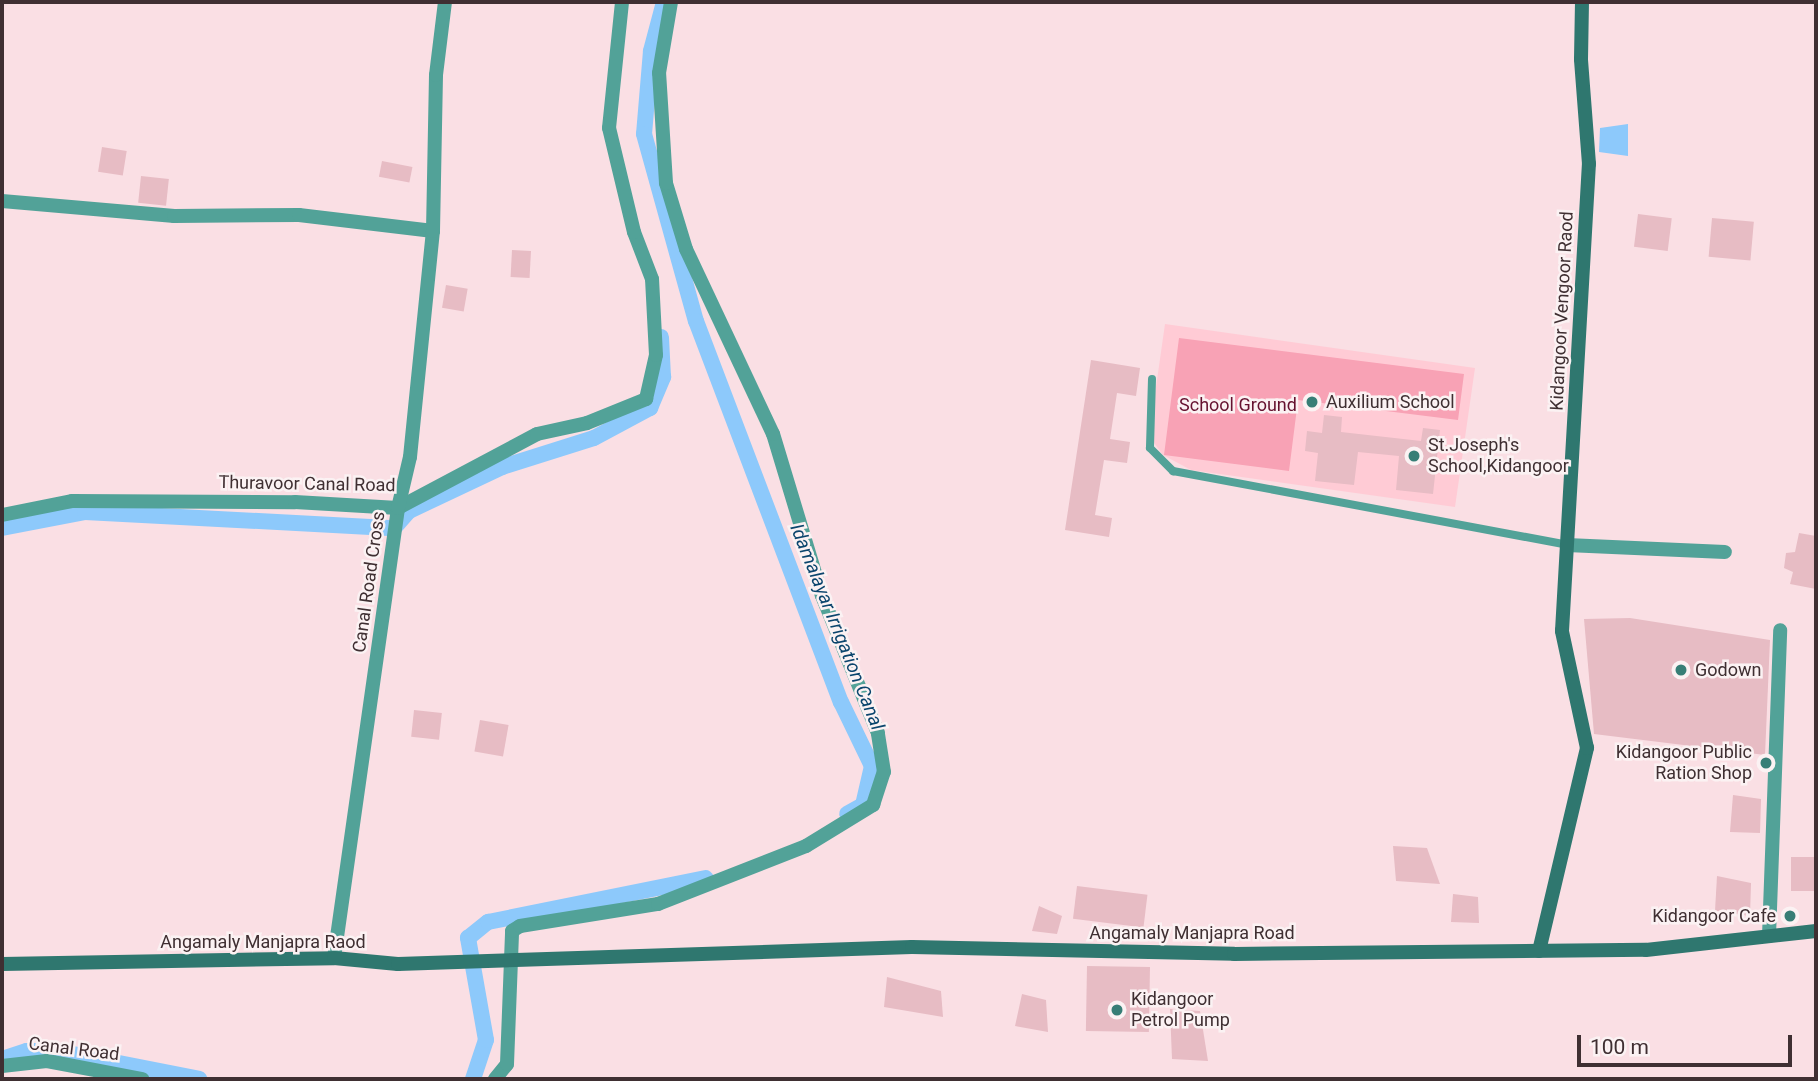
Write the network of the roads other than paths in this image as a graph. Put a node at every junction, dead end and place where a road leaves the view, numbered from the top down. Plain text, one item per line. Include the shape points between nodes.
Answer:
1 (445, 2) edge
2 (622, 2) edge
3 (671, 2) edge
4 (1582, 2) edge
5 (2, 201) edge
6 (433, 231) junction
7 (1152, 379) dead end
8 (398, 508) junction
9 (2, 515) edge
10 (1567, 545) junction
11 (1725, 552) dead end
12 (1780, 629) dead end
13 (1816, 931) edge
14 (1769, 936) junction
15 (1539, 951) junction
16 (567, 956) joint
17 (334, 958) junction
18 (504, 959) junction
19 (2, 964) edge
20 (2, 1066) edge
21 (142, 1079) edge
22 (495, 1079) edge

1 - 6 street, Canal Road Cross via 436,75
2 - 8 street, Thuravoor Canal Road via 609,128 634,232 652,279 656,355 646,398 587,423 537,435
3 - 18 street via 659,73 666,183 686,249 777,444 822,596 878,733 884,772 873,805 806,846 658,904 520,926 512,931
4 - 10 main road, Kidangoor Vengoor Raod via 1589,164
5 - 6 street via 174,216 299,215
6 - 8 street, Canal Road Cross via 410,457
7 - 10 lane via 1150,448 1173,471
8 - 9 street, Thuravoor Canal Road via 295,502 72,501
8 - 17 street, Canal Road Cross
10 - 11 street
10 - 15 main road, Kidangoor Vengoor Raod via 1562,631 1587,748
12 - 14 street
13 - 14 main road, Angamaly Manjapra Road
14 - 15 main road, Angamaly Manjapra Road via 1646,950
15 - 16 main road, Angamaly Manjapra Road via 1234,954 912,947
16 - 18 main road, Angamaly Manjapra Raod
17 - 18 main road, Angamaly Manjapra Raod via 398,964
17 - 19 main road, Angamaly Manjapra Raod
18 - 22 street via 507,1064
20 - 21 street, Canal Road via 47,1061

